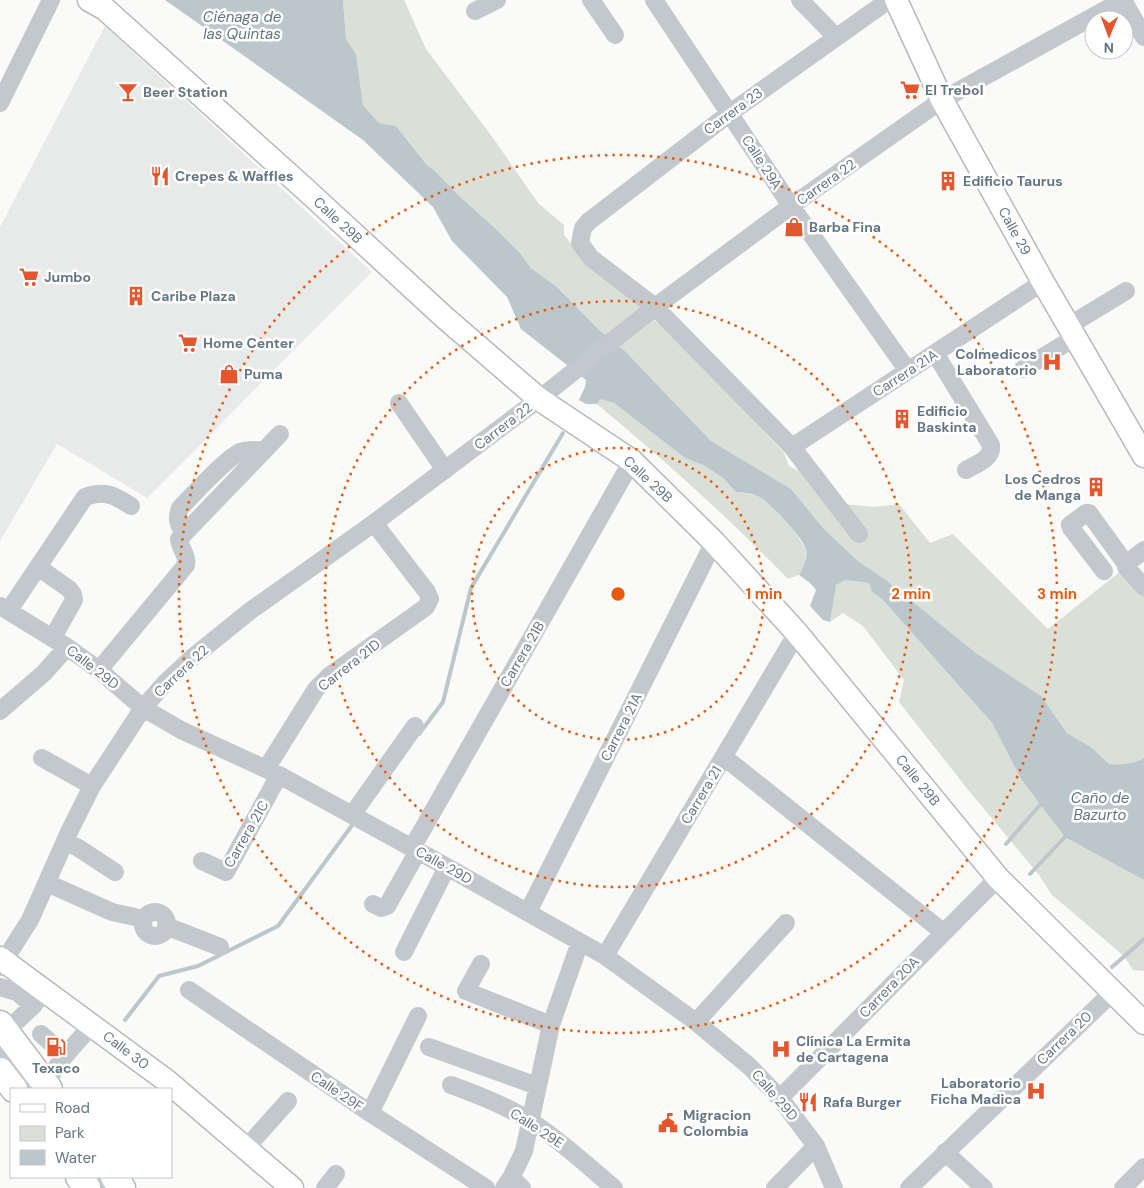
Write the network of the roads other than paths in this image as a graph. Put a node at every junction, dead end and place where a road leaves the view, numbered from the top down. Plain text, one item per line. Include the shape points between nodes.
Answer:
1 (51, 0) edge
2 (89, 0) edge
3 (590, 0) edge
4 (654, 0) edge
5 (800, 0) edge
6 (889, 0) edge
7 (896, 0) edge
8 (1123, 0) edge
9 (492, 1) edge
10 (475, 11) dead end
11 (615, 35) dead end
12 (836, 37) junction
13 (1144, 37) edge
14 (942, 100) junction
15 (0, 102) edge
16 (730, 113) junction
17 (791, 206) junction
18 (1043, 282) junction
19 (1126, 291) dead end
20 (651, 311) junction
21 (1073, 331) junction
22 (935, 353) junction
23 (1023, 369) dead end
24 (908, 371) junction
25 (539, 399) junction
26 (399, 403) dead end
27 (280, 434) dead end
28 (792, 447) junction
29 (1144, 456) edge
30 (632, 461) junction
31 (445, 470) junction
32 (966, 470) dead end
33 (131, 506) dead end
34 (374, 523) junction
35 (859, 534) dead end
36 (714, 542) junction
37 (1144, 550) edge
38 (1126, 564) junction
39 (38, 567) junction
40 (1104, 571) dead end
41 (1144, 587) edge
42 (4, 608) edge
43 (798, 633) junction
44 (60, 642) junction
45 (99, 670) junction
46 (143, 708) junction
47 (0, 711) edge
48 (415, 726) dead end
49 (724, 757) junction
50 (42, 758) dead end
51 (272, 772) junction
52 (92, 786) junction
53 (352, 815) junction
54 (65, 842) junction
55 (415, 849) junction
56 (202, 861) dead end
57 (447, 867) junction
58 (114, 872) dead end
59 (998, 878) junction
60 (47, 882) junction
61 (373, 904) dead end
62 (528, 912) junction
63 (786, 923) dead end
64 (943, 932) junction
65 (580, 942) junction
66 (220, 947) dead end
67 (404, 952) dead end
68 (605, 956) junction
69 (2, 962) edge
70 (481, 964) dead end
71 (0, 987) edge
72 (190, 990) dead end
73 (1112, 993) junction
74 (418, 1016) dead end
75 (696, 1022) junction
76 (1144, 1023) edge
77 (92, 1025) junction
78 (551, 1025) junction
79 (30, 1030) edge
80 (430, 1047) dead end
81 (0, 1071) edge
82 (451, 1085) dead end
83 (537, 1086) junction
84 (13, 1088) edge
85 (41, 1088) edge
86 (780, 1098) junction
87 (288, 1101) dead end
88 (370, 1113) junction
89 (531, 1122) junction
90 (816, 1146) junction
91 (246, 1148) junction
92 (945, 1152) junction
93 (1144, 1167) edge
94 (336, 1174) dead end
95 (96, 1178) edge
96 (512, 1185) edge
97 (104, 1188) edge
98 (292, 1188) edge
99 (325, 1188) edge
100 (486, 1188) edge
101 (614, 1188) edge
102 (774, 1188) edge
103 (834, 1188) edge
104 (909, 1188) edge
105 (984, 1188) edge
106 (1123, 1188) edge

1 - 15 street
2 - 25 main road, Calle 29B via 105,9 444,317
3 - 11 street
4 - 16 street, Calle 29A
5 - 12 street
6 - 12 street, Carrera 23
7 - 14 main road, Calle 29
8 - 13 street
8 - 14 street, Carrera 22
9 - 10 street
12 - 16 street, Carrera 23
14 - 17 street, Carrera 22
14 - 18 main road, Calle 29
16 - 17 street, Calle 29A
16 - 20 street, Carrera 23 via 583,228 580,243 591,258
17 - 20 street, Carrera 22
17 - 24 street, Calle 29A
18 - 21 main road, Calle 29
18 - 22 street, Carrera 21A
19 - 21 street
20 - 25 street, Carrera 22
20 - 28 street
21 - 23 street
21 - 29 main road, Calle 29
22 - 24 street, Carrera 21A
22 - 32 street via 991,445 990,456
24 - 28 street, Carrera 21A
25 - 30 main road, Calle 29B
25 - 31 street, Carrera 22
26 - 31 street
27 - 45 street via 179,539 186,556 186,566
28 - 35 street
30 - 36 main road, Calle 29B
30 - 55 street, Carrera 21B
31 - 34 street, Carrera 22
33 - 39 street via 114,495 97,493 85,497
34 - 46 street, Carrera 22 via 250,611 193,657
34 - 51 street, Carrera 21D via 430,599 426,607 316,689
36 - 43 main road, Calle 29B
36 - 62 street, Carrera 21A
37 - 38 street
38 - 40 street via 1090,513 1086,513 1070,528
38 - 41 street
39 - 42 street
39 - 44 street via 73,594 74,600
42 - 44 street, Calle 29D
43 - 49 street, Carrera 21
43 - 59 main road, Calle 29B
44 - 45 street, Calle 29D
44 - 47 street via 44,672
45 - 46 street, Calle 29D
46 - 51 street, Calle 29D via 181,730
46 - 52 street, Carrera 22
48 - 53 street
49 - 64 street
49 - 68 street, Carrera 21
50 - 52 street
51 - 53 street, Calle 29D
51 - 56 street, Carrera 21C via 226,872
52 - 54 street, Carrera 22
53 - 55 street, Calle 29D
54 - 58 street
54 - 60 street, Carrera 22
55 - 57 street, Calle 29D
55 - 61 street, Carrera 21B via 387,906 381,908
57 - 62 street, Calle 29D
57 - 67 street
59 - 64 street, Carrera 20A
59 - 73 main road, Calle 29B
60 - 66 street via 112,912 144,919 148,914 158,913 163,916 166,926
60 - 69 street, Carrera 22 via 30,920
62 - 65 street, Calle 29D
63 - 75 street
64 - 86 street, Carrera 20A
65 - 68 street, Calle 29D
65 - 78 street
68 - 75 street, Calle 29D
69 - 79 main road, Calle 30
70 - 78 street via 466,990
71 - 79 street via 17,992
72 - 88 street, Calle 29F
73 - 76 main road, Calle 29B
73 - 92 street, Carrera 20
74 - 88 street
75 - 86 street, Calle 29D via 749,1066
77 - 79 main road, Calle 30
77 - 79 street
77 - 91 main road, Calle 30 via 167,1081
78 - 83 street
79 - 85 highway
79 - 85 street via 52,1072
80 - 83 street
81 - 84 highway
82 - 89 street, Calle 29E via 492,1100
83 - 89 street
86 - 90 street, Calle 29D
87 - 91 street
88 - 100 street, Calle 29F
89 - 96 street
89 - 101 street, Calle 29E
90 - 102 street
90 - 103 street, Calle 29D
91 - 98 main road, Calle 30
92 - 104 street, Carrera 20
92 - 105 street
93 - 106 street
94 - 99 street
95 - 97 street

